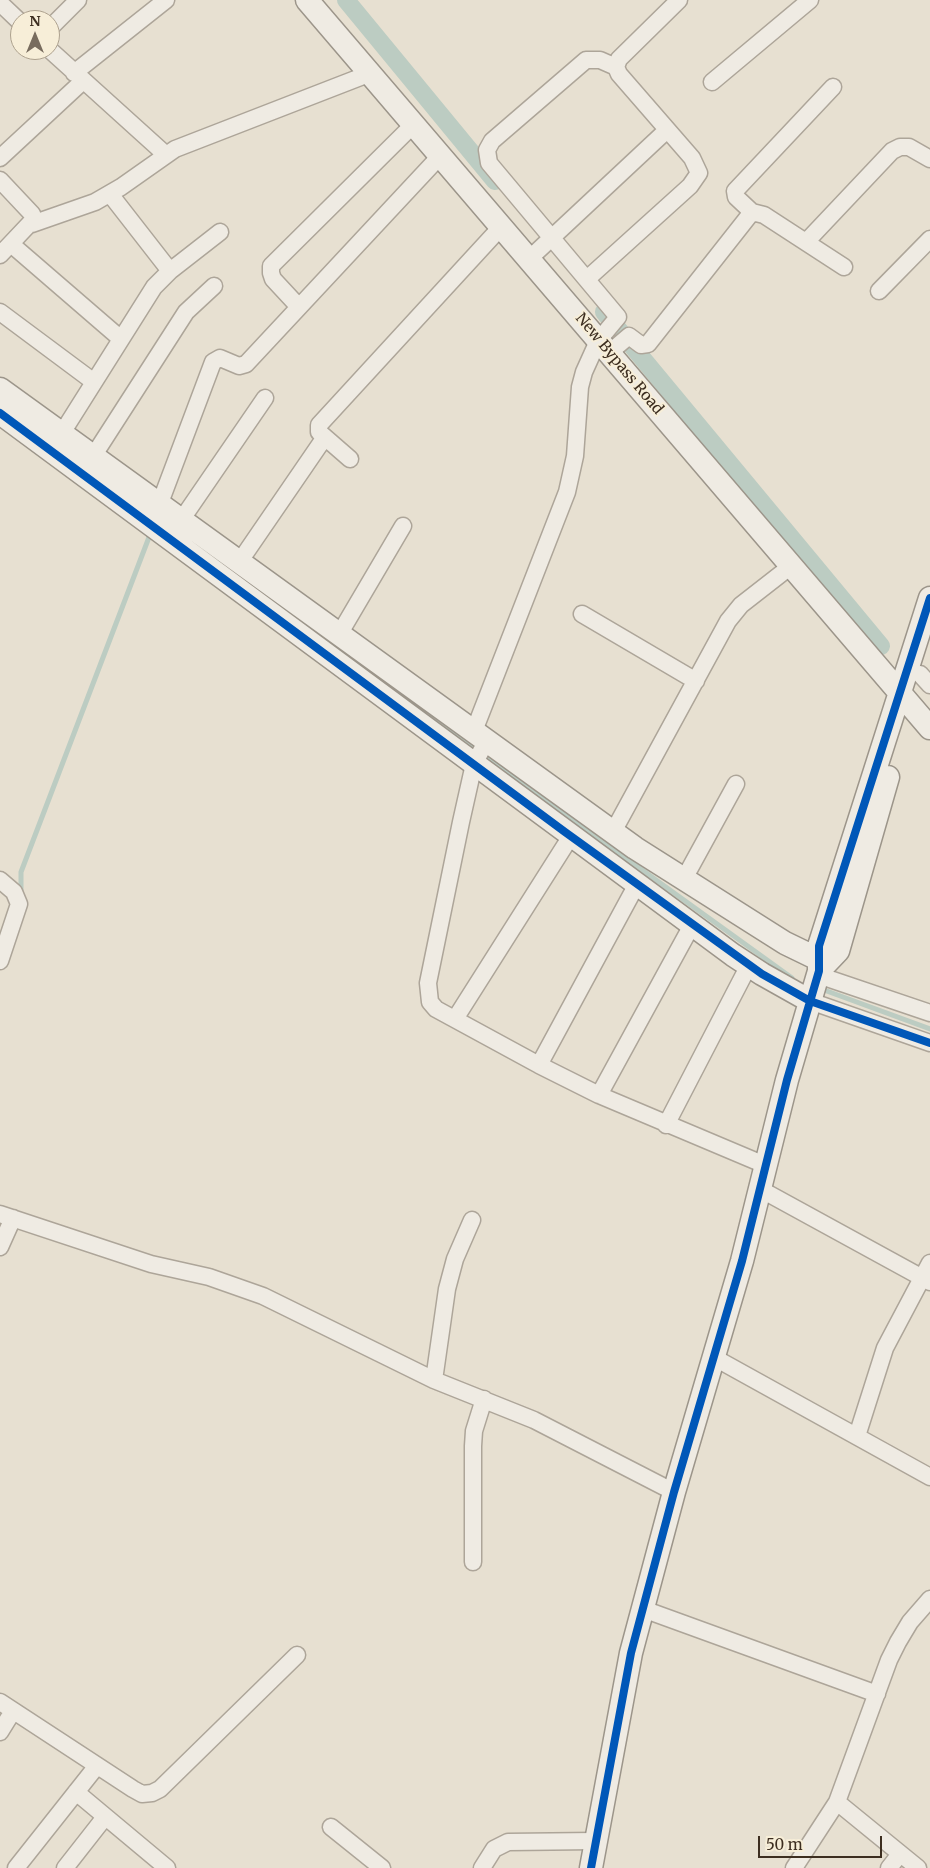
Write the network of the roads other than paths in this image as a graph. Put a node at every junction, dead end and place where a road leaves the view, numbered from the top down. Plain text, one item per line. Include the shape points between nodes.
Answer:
1 (78, 0) edge
2 (166, 0) edge
3 (308, 0) edge
4 (679, 0) edge
5 (810, 0) edge
6 (0, 3) edge
7 (10, 12) edge
8 (60, 18) edge
9 (60, 59) edge
10 (616, 67) junction
11 (371, 73) junction
12 (79, 77) junction
13 (712, 82) dead end
14 (833, 87) dead end
15 (414, 124) junction
16 (667, 130) junction
17 (165, 154) junction
18 (441, 155) junction
19 (0, 158) edge
20 (930, 159) edge
21 (0, 180) edge
22 (110, 194) junction
23 (752, 212) junction
24 (32, 224) junction
25 (501, 227) junction
26 (220, 232) dead end
27 (930, 239) edge
28 (806, 242) junction
29 (542, 247) junction
30 (6, 250) edge
31 (844, 266) dead end
32 (170, 271) junction
33 (587, 279) junction
34 (214, 286) dead end
35 (880, 291) dead end
36 (299, 307) junction
37 (0, 312) edge
38 (613, 337) junction
39 (121, 339) junction
40 (94, 382) junction
41 (0, 388) edge
42 (265, 398) dead end
43 (0, 413) edge
44 (62, 432) junction
45 (325, 437) junction
46 (94, 455) junction
47 (350, 459) dead end
48 (160, 503) junction
49 (182, 519) junction
50 (403, 526) dead end
51 (240, 561) junction
52 (791, 566) junction
53 (930, 598) edge
54 (582, 614) dead end
55 (340, 633) junction
56 (930, 643) edge
57 (925, 680) edge
58 (696, 681) junction
59 (905, 699) junction
60 (930, 728) edge
61 (478, 748) junction
62 (736, 784) dead end
63 (613, 832) junction
64 (570, 836) junction
65 (684, 879) junction
66 (0, 880) edge
67 (637, 884) junction
68 (692, 924) junction
69 (0, 961) edge
70 (748, 965) junction
71 (819, 968) junction
72 (810, 1001) junction
73 (930, 1013) edge
74 (455, 1019) junction
75 (930, 1043) edge
76 (538, 1065) junction
77 (599, 1095) junction
78 (666, 1125) junction
79 (765, 1165) junction
80 (760, 1189) junction
81 (6, 1216) edge
82 (472, 1220) dead end
83 (0, 1247) edge
84 (930, 1263) edge
85 (926, 1280) edge
86 (715, 1358) junction
87 (434, 1380) junction
88 (484, 1399) junction
89 (856, 1436) junction
90 (930, 1477) edge
91 (674, 1492) junction
92 (473, 1562) dead end
93 (930, 1600) edge
94 (643, 1609) junction
95 (297, 1655) dead end
96 (877, 1694) junction
97 (6, 1707) edge
98 (0, 1732) edge
99 (96, 1767) junction
100 (76, 1792) junction
101 (837, 1802) junction
102 (105, 1817) junction
103 (331, 1827) dead end
104 (595, 1841) junction
105 (900, 1854) junction
106 (16, 1868) edge
107 (65, 1868) edge
108 (167, 1868) edge
109 (382, 1868) edge
110 (482, 1868) edge
111 (591, 1868) edge
112 (794, 1868) edge
113 (889, 1868) edge
114 (918, 1868) edge

1 - 8 street
2 - 12 street
3 - 11 street, New Bypass Road
4 - 10 street via 618,58
5 - 13 street
6 - 7 street
9 - 12 street
10 - 16 street
10 - 29 street via 600,60 586,60 492,140 487,150 489,163
11 - 15 street, New Bypass Road
11 - 17 street
12 - 17 street
12 - 19 street
14 - 23 street via 736,191 736,197
15 - 18 street, New Bypass Road
15 - 36 street via 272,266 274,279
16 - 29 street
16 - 33 street via 697,165 697,179
17 - 22 street
18 - 25 street, New Bypass Road
18 - 36 street
20 - 28 street via 910,147 892,151
21 - 24 street via 32,214
22 - 24 street
22 - 32 street
23 - 28 street via 764,214
23 - 38 street via 648,344 641,345 631,337
24 - 30 street
25 - 29 street, New Bypass Road
25 - 45 street via 319,424 319,432
26 - 32 street
27 - 35 street
28 - 31 street
29 - 33 street
29 - 38 street, New Bypass Road
30 - 39 street
32 - 39 street via 154,287
33 - 38 street via 617,315
34 - 46 street via 181,318
36 - 48 street via 246,364 239,366 220,358 213,362
37 - 40 street
38 - 52 street, New Bypass Road
38 - 61 street via 588,362 580,386 575,456 567,492
39 - 40 street
40 - 44 street
41 - 44 street
42 - 49 street
43 - 61 street
44 - 46 street
45 - 47 street
45 - 51 street
46 - 48 street
48 - 49 street
49 - 51 street
50 - 55 street
51 - 55 street
52 - 58 street via 737,610
52 - 59 street, New Bypass Road
53 - 59 street
54 - 58 street
55 - 61 street
56 - 57 street
57 - 59 street
58 - 63 street
59 - 60 street, New Bypass Road
59 - 71 street via 842,872 819,946
61 - 63 street
61 - 64 street
61 - 74 street via 428,983 430,1002
62 - 65 street
63 - 65 street
64 - 67 street
64 - 74 street
65 - 71 street
66 - 69 street via 14,892 19,904
67 - 68 street
67 - 76 street
68 - 70 street
68 - 77 street
70 - 72 street
70 - 78 street
71 - 72 street
71 - 73 street
72 - 75 street
72 - 79 street
74 - 76 street
76 - 77 street
77 - 78 street
78 - 79 street
79 - 80 street
80 - 85 street
80 - 86 street
81 - 83 street
81 - 87 street via 151,1264 209,1277 263,1296
82 - 87 street via 455,1259 447,1290
84 - 85 street
85 - 89 street via 885,1348
86 - 89 street
86 - 91 street
87 - 88 street
88 - 91 street via 534,1420
88 - 92 street via 474,1431
89 - 90 street
91 - 94 street
93 - 96 street via 910,1622 898,1642
94 - 96 street
94 - 104 street via 622,1692
95 - 99 street via 160,1789 142,1794
96 - 101 street
97 - 98 street
97 - 99 street
99 - 100 street
100 - 102 street
100 - 106 street
101 - 105 street
101 - 112 street
102 - 107 street
102 - 108 street
103 - 109 street
104 - 110 street via 508,1842 494,1849
104 - 111 street
105 - 113 street
105 - 114 street

